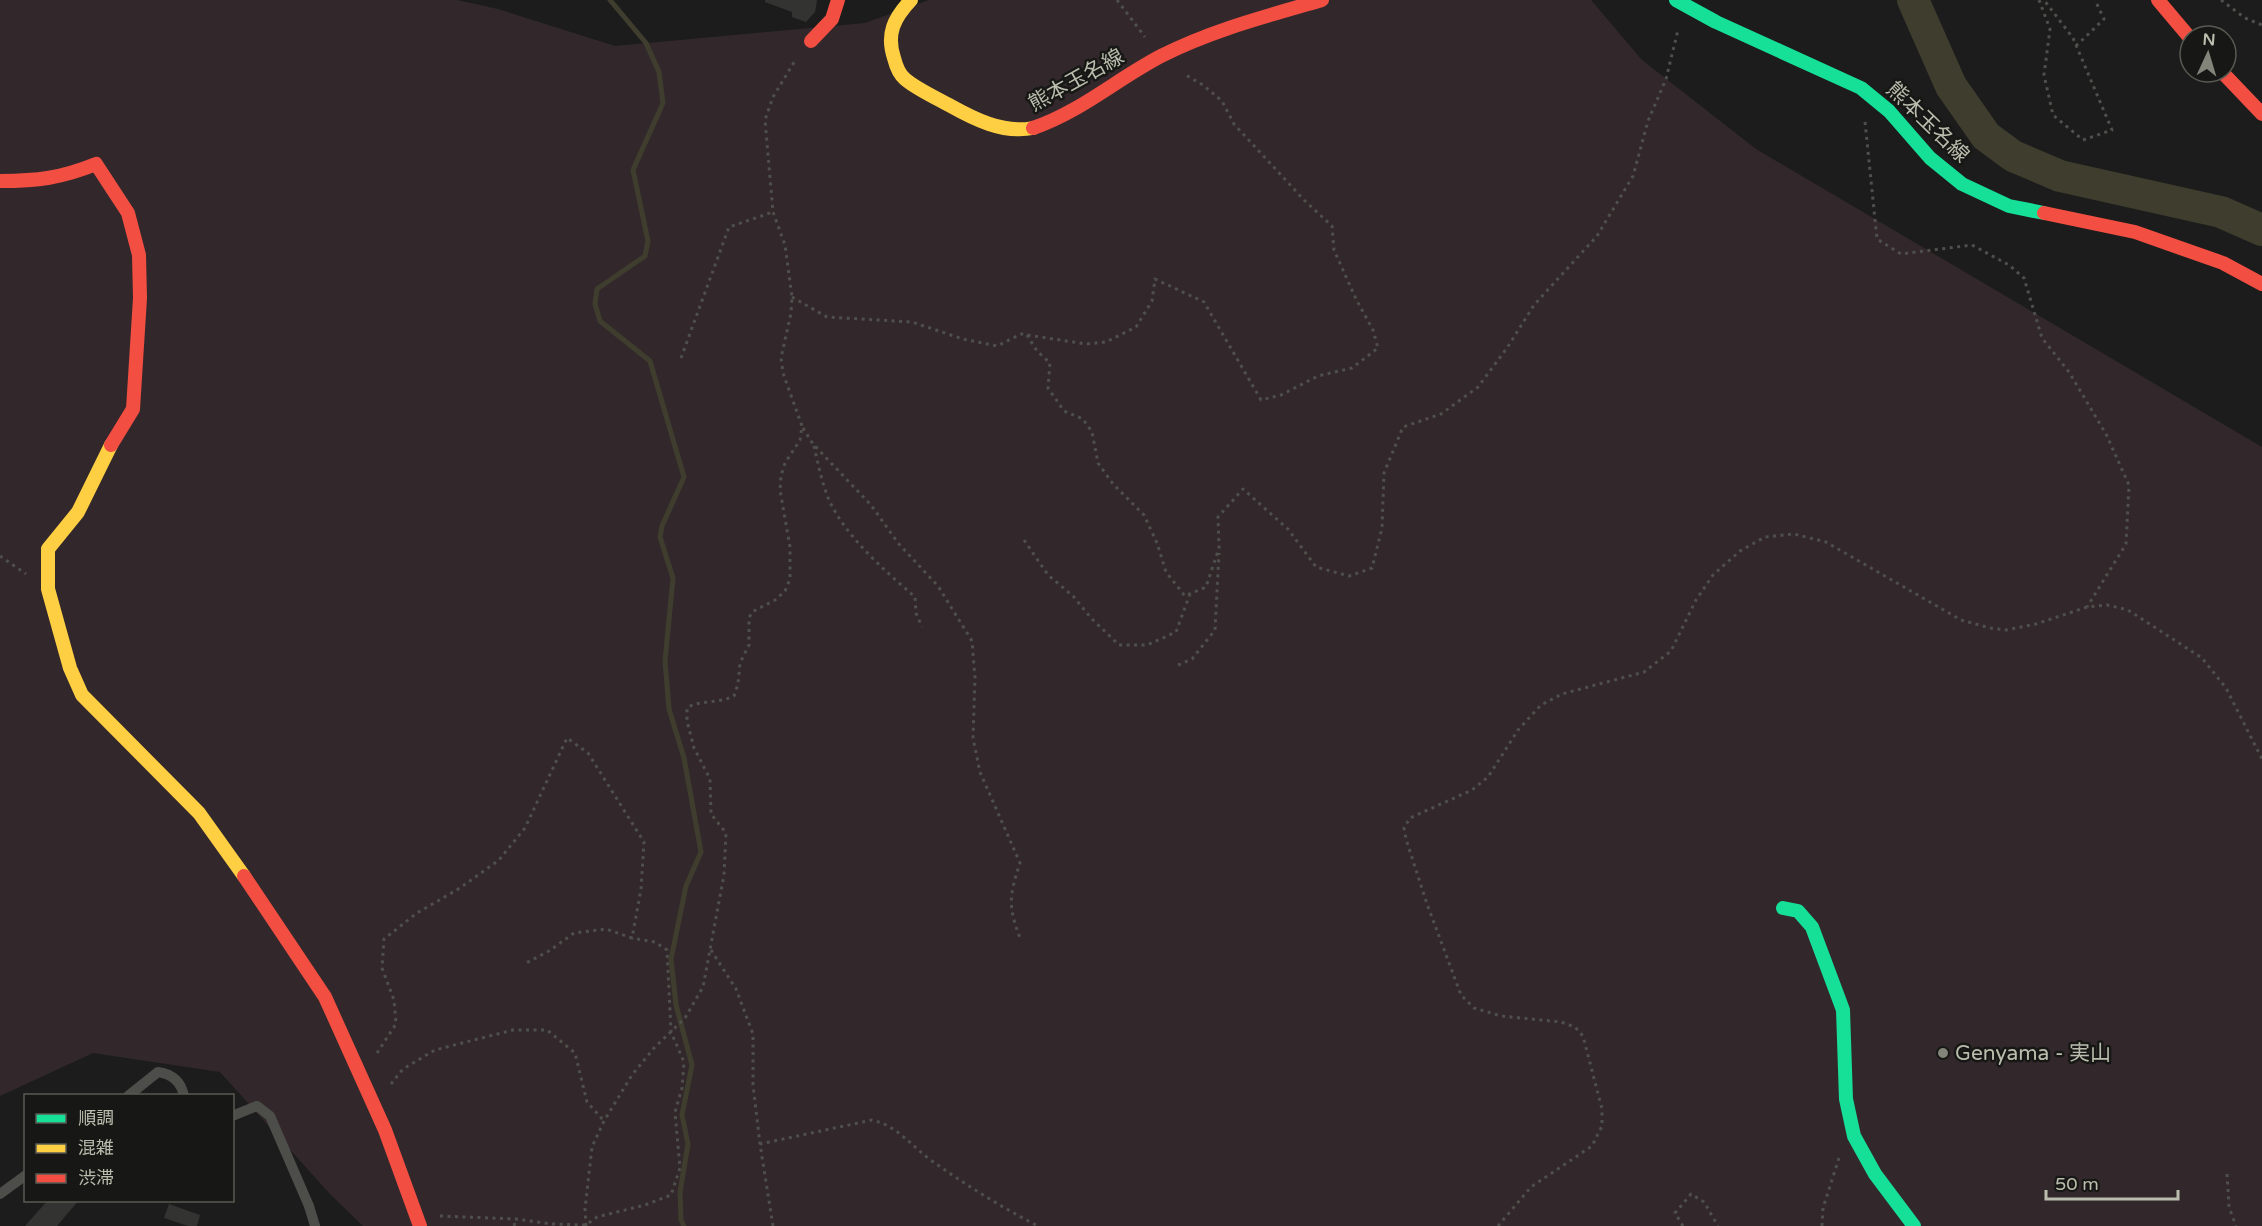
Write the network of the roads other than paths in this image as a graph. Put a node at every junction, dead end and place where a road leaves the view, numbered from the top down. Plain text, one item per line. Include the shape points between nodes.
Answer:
1 (838, 0) edge
2 (911, 0) edge
3 (1322, 0) edge
4 (2158, 0) edge
5 (1680, 2) edge
6 (2178, 24) edge
7 (811, 41) road end
8 (2233, 84) edge
9 (2262, 114) edge
10 (0, 181) edge
11 (2262, 284) edge
12 (1783, 908) dead end
13 (129, 1094) edge
14 (184, 1094) edge
15 (234, 1115) edge
16 (24, 1176) edge
17 (0, 1194) edge
18 (419, 1225) edge
19 (315, 1226) edge
20 (1914, 1226) edge

1 - 7 street via 832,19
2 - 3 street, 熊本玉名線 via 890,30 890,46 904,78 964,112 1006,129 1029,130 1068,113 1159,57 1212,33
4 - 6 street
5 - 11 street, 熊本玉名線 via 1861,88 1889,111 1930,158 1962,184 2009,206 2135,232 2223,263
8 - 9 street
10 - 18 street via 66,176 96,164 128,213 140,255 133,409 107,451 78,512 48,549 48,589 70,668 82,695 199,813 325,997 384,1130
12 - 20 street via 1798,911 1812,927 1843,1010 1846,1100 1854,1136 1875,1174
13 - 14 lane via 159,1072 170,1074 182,1086
15 - 19 lane via 256,1107 270,1116
16 - 17 lane

